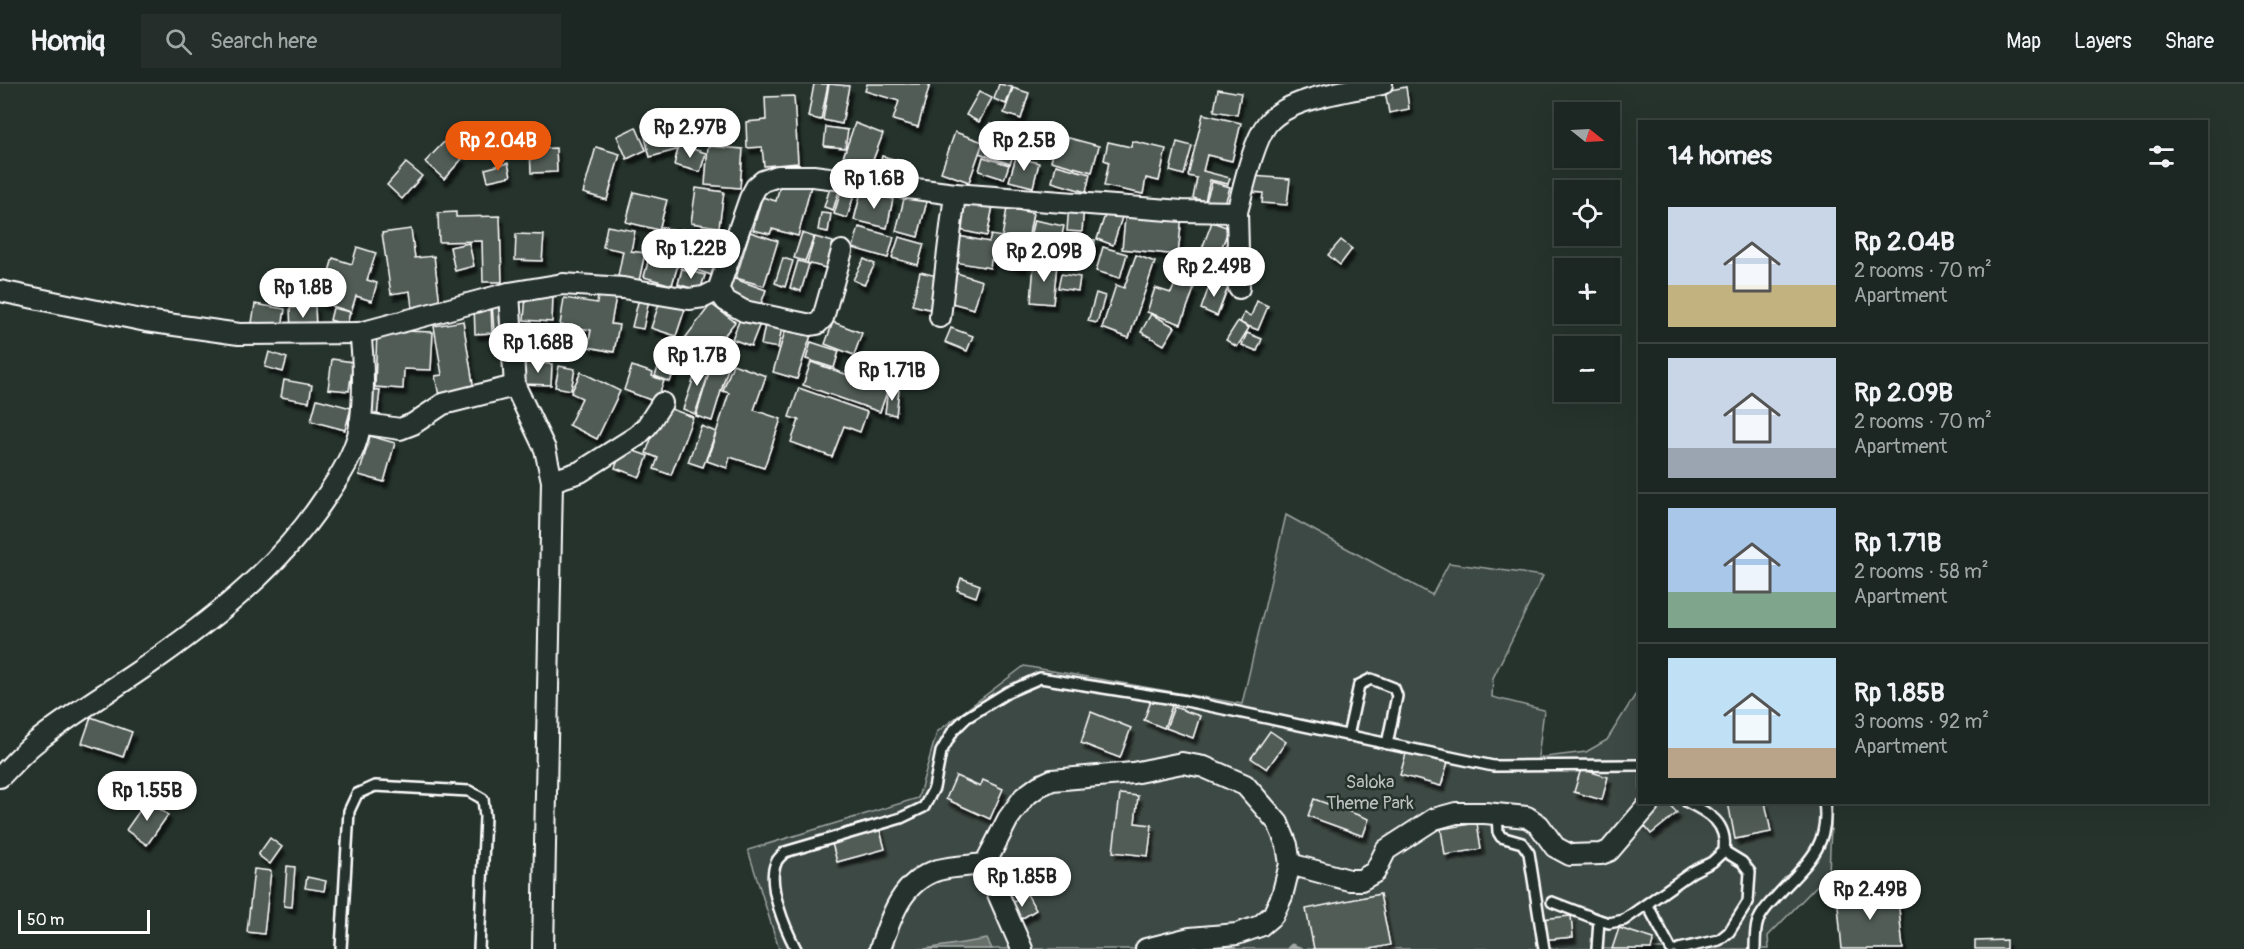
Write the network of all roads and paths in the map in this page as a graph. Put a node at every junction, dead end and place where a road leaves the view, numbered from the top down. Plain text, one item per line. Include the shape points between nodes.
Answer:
1 (1382, 84) edge
2 (955, 194) junction
3 (1237, 212) junction
4 (842, 251) dead end
5 (1239, 288) dead end
6 (718, 290) junction
7 (0, 291) edge
8 (508, 293) junction
9 (940, 317) dead end
10 (360, 333) junction
11 (515, 386) junction
12 (662, 403) dead end
13 (360, 423) junction
14 (552, 481) junction
15 (1348, 736) junction
16 (1387, 744) junction
17 (1638, 765) edge
18 (0, 777) edge
19 (1649, 804) edge
20 (1690, 804) edge
21 (1824, 804) edge
22 (1497, 814) junction
23 (1724, 851) junction
24 (985, 864) junction
25 (1290, 864) junction
26 (1552, 902) dead end
27 (1647, 904) junction
28 (1599, 921) junction
29 (341, 949) edge
30 (479, 949) edge
31 (543, 949) edge
32 (796, 949) edge
33 (880, 949) edge
34 (1022, 949) edge
35 (1146, 949) edge
36 (1544, 949) edge
37 (1597, 949) edge
38 (1671, 949) edge
39 (1679, 949) edge
40 (1755, 949) edge

1 - 3 street via 1306,101 1281,111 1266,125 1251,160
2 - 3 street
2 - 6 street via 813,176 778,176 764,181 750,198
2 - 9 street
3 - 5 street
4 - 6 street via 823,318 817,324 744,311 726,301
6 - 8 street via 689,299 623,288 563,284
7 - 10 street via 146,321 239,334
8 - 10 street
8 - 11 street
10 - 13 street
11 - 13 street via 443,405 400,429
11 - 14 street via 546,449
12 - 14 street via 638,436 580,472
13 - 18 street via 357,441 342,472 276,561 159,657 34,743
14 - 31 street
15 - 16 lane
15 - 16 lane via 1359,685 1371,679 1394,688 1397,696
15 - 32 lane via 1186,701 1040,678 1008,692 966,718 953,731 941,752 934,788 924,807 901,818 785,852 776,863 773,878 783,924
16 - 17 lane via 1493,766
19 - 22 street via 1609,851 1601,854 1570,855 1555,847 1539,825 1527,817
20 - 23 lane via 1720,825 1726,839
21 - 40 lane via 1826,816 1817,850 1765,909 1758,921
22 - 25 street via 1456,813 1434,819 1386,850 1375,872 1361,880
22 - 36 lane via 1501,837 1522,843 1529,853
23 - 27 lane
23 - 39 lane via 1750,872 1748,902 1729,932 1719,940
24 - 25 street via 1008,819 1024,797 1039,786 1052,780 1133,773 1182,763 1204,767 1245,785 1278,823
24 - 33 street via 938,870 917,880 904,892
24 - 34 street
25 - 35 street via 1273,915 1260,926 1237,934 1190,938
26 - 28 lane
27 - 28 lane via 1624,920
27 - 38 lane
28 - 37 lane
29 - 30 lane via 349,811 357,794 375,786 470,791 483,799

